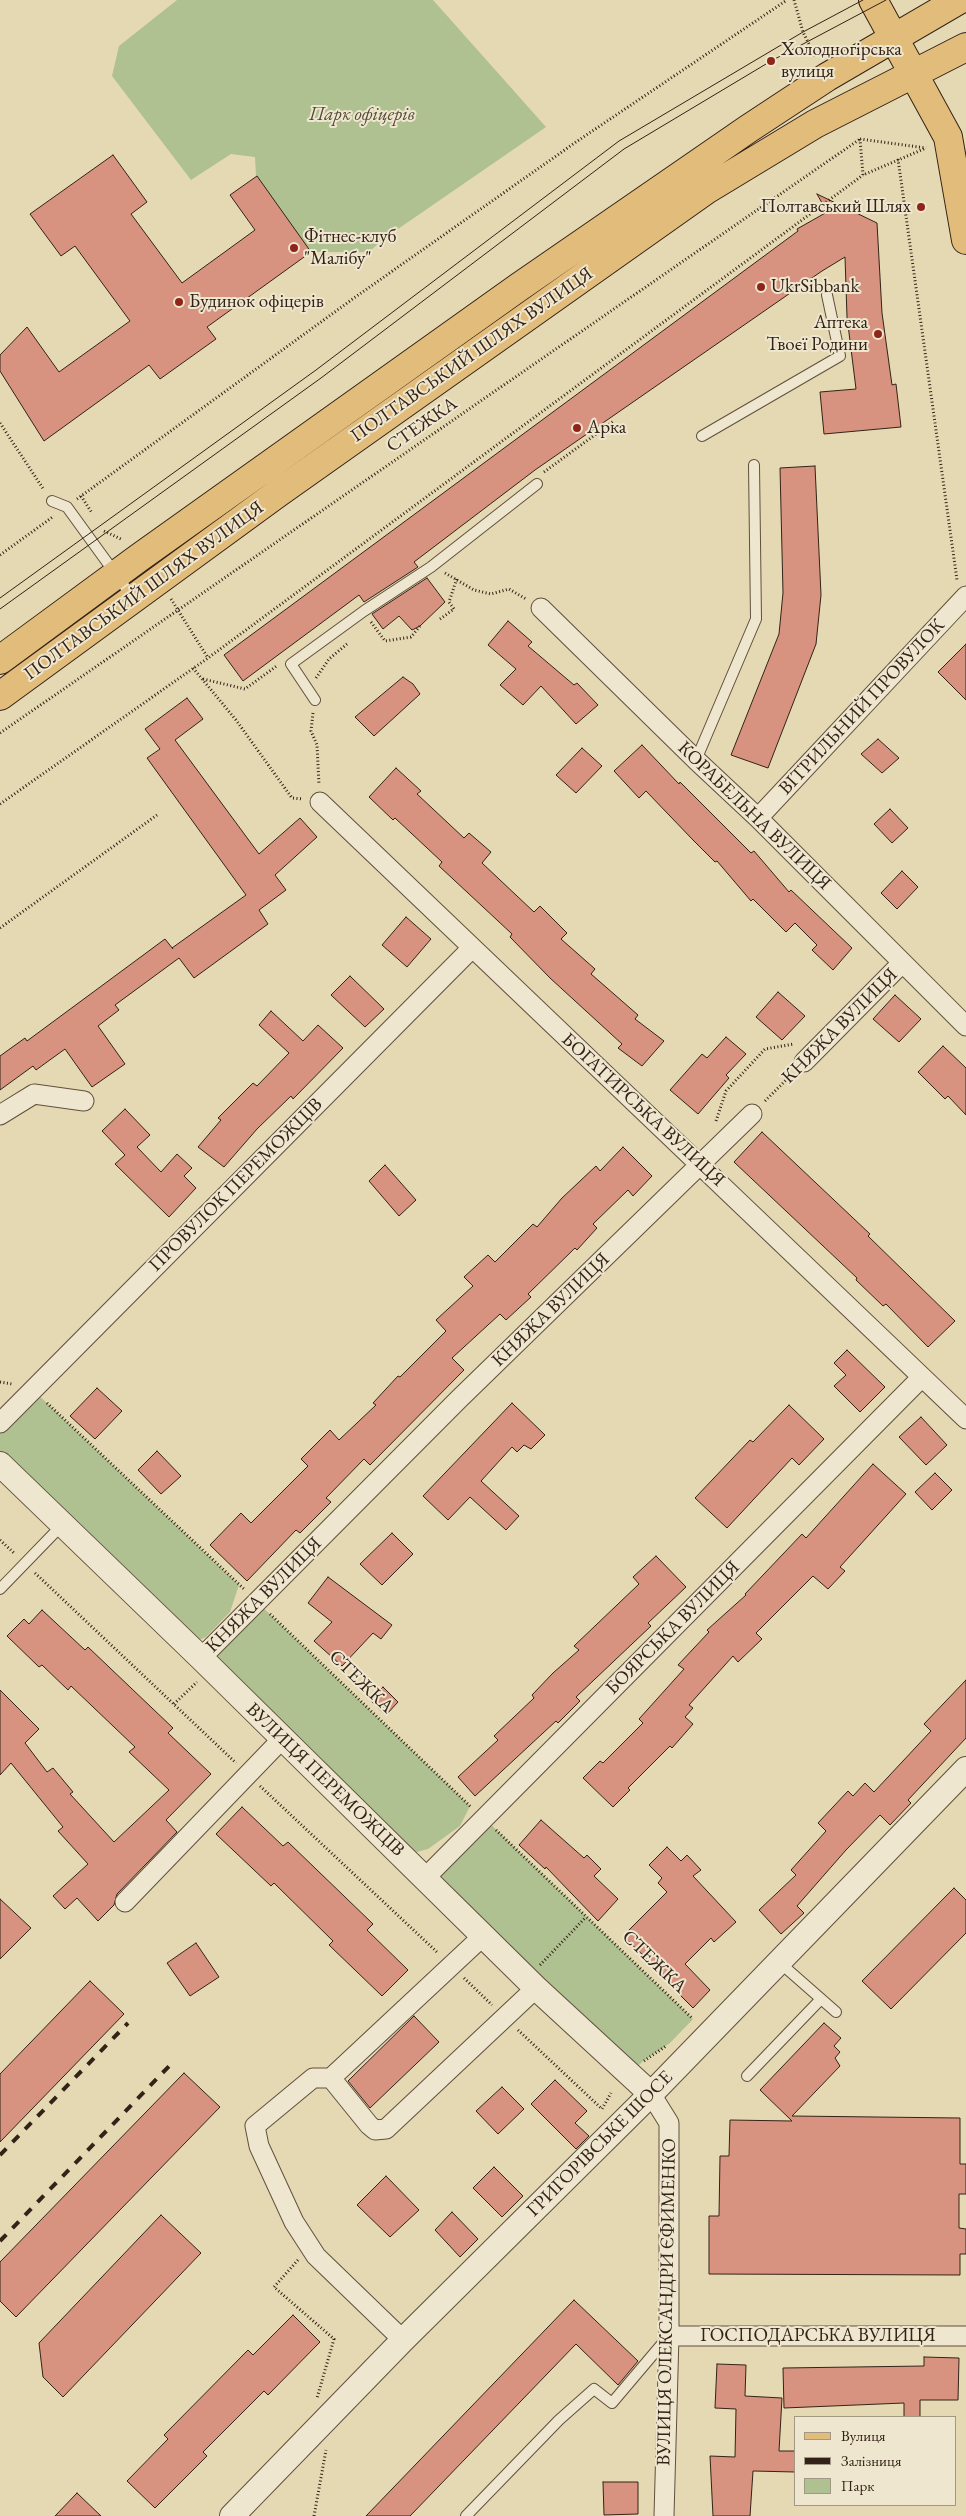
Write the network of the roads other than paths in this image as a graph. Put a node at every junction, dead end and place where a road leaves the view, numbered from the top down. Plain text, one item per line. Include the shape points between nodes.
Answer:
1 (873, 0) edge
2 (959, 0) edge
3 (893, 37) junction
4 (966, 47) edge
5 (916, 75) junction
6 (966, 240) edge
7 (827, 295) dead end
8 (702, 436) dead end
9 (754, 465) dead end
10 (537, 484) dead end
11 (52, 501) road end
12 (116, 574) junction
13 (133, 598) junction
14 (963, 599) edge
15 (541, 608) road end
16 (0, 660) edge
17 (0, 696) edge
18 (316, 700) dead end
19 (696, 760) junction
20 (320, 802) road end
21 (758, 818) junction
22 (472, 948) junction
23 (902, 963) junction
24 (966, 1026) edge
25 (804, 1062) road end
26 (84, 1101) dead end
27 (752, 1114) road end
28 (0, 1115) edge
29 (702, 1165) junction
30 (921, 1378) junction
31 (966, 1419) edge
32 (0, 1423) edge
33 (0, 1464) edge
34 (62, 1525) junction
35 (0, 1590) edge
36 (201, 1658) junction
37 (283, 1738) junction
38 (963, 1780) edge
39 (425, 1878) junction
40 (125, 1902) dead end
41 (483, 1936) junction
42 (779, 1962) junction
43 (532, 1984) junction
44 (821, 1999) junction
45 (836, 2012) dead end
46 (748, 2076) dead end
47 (331, 2078) junction
48 (651, 2094) junction
49 (669, 2336) junction
50 (966, 2336) edge
51 (403, 2340) junction
52 (242, 2510) edge
53 (466, 2516) edge
54 (664, 2516) edge

1 - 3 main road
2 - 3 main road, ПОЛТАВСЬКИЙ ШЛЯХ ВУЛИЦЯ
3 - 5 main road
3 - 12 main road, ПОЛТАВСЬКИЙ ШЛЯХ ВУЛИЦЯ via 748,129 527,281
4 - 5 main road, ПОЛТАВСЬКИЙ ШЛЯХ ВУЛИЦЯ
5 - 6 main road via 948,137
5 - 13 main road, ПОЛТАВСЬКИЙ ШЛЯХ ВУЛИЦЯ via 815,124 706,190
7 - 8 lane via 840,356
9 - 19 lane via 756,619
10 - 18 lane via 431,567 291,664
11 - 12 lane via 68,507
12 - 13 lane
12 - 16 main road, ПОЛТАВСЬКИЙ ШЛЯХ ВУЛИЦЯ
13 - 17 main road, ПОЛТАВСЬКИЙ ШЛЯХ ВУЛИЦЯ
14 - 21 street, ВІТРИЛЬНИЙ ПРОВУЛОК
15 - 19 street, КОРАБЕЛЬНА ВУЛИЦЯ
19 - 21 street, КОРАБЕЛЬНА ВУЛИЦЯ
20 - 22 street, БОГАТИРСЬКА ВУЛИЦЯ
21 - 23 street, КОРАБЕЛЬНА ВУЛИЦЯ
22 - 29 street, БОГАТИРСЬКА ВУЛИЦЯ
22 - 32 street, ПРОВУЛОК ПЕРЕМОЖЦІВ
23 - 24 street, КОРАБЕЛЬНА ВУЛИЦЯ
23 - 25 street, КНЯЖА ВУЛИЦЯ
26 - 28 street via 34,1094
27 - 29 street, КНЯЖА ВУЛИЦЯ
29 - 30 street, БОГАТИРСЬКА ВУЛИЦЯ
29 - 36 street, КНЯЖА ВУЛИЦЯ via 459,1399
30 - 31 street, БОГАТИРСЬКА ВУЛИЦЯ
30 - 39 street, БОЯРСЬКА ВУЛИЦЯ
33 - 34 street, ВУЛИЦЯ ПЕРЕМОЖЦІВ
34 - 35 lane
34 - 36 street, ВУЛИЦЯ ПЕРЕМОЖЦІВ
36 - 37 street, ВУЛИЦЯ ПЕРЕМОЖЦІВ
37 - 39 street, ВУЛИЦЯ ПЕРЕМОЖЦІВ
37 - 40 street
38 - 42 street, ГРИГОРІВСЬКЕ ШОСЕ
39 - 41 street, ВУЛИЦЯ ПЕРЕМОЖЦІВ
41 - 43 street, ВУЛИЦЯ ПЕРЕМОЖЦІВ
41 - 47 street
42 - 44 lane
42 - 48 street, ГРИГОРІВСЬКЕ ШОСЕ
43 - 47 street via 505,2018 386,2130 376,2130 368,2125
43 - 48 street, ВУЛИЦЯ ПЕРЕМОЖЦІВ
44 - 45 lane
44 - 46 lane
47 - 51 street via 313,2078 256,2126 259,2146 294,2222 316,2256
48 - 49 street, ВУЛИЦЯ ОЛЕКСАНДРИ ЄФИМЕНКО via 669,2123
48 - 51 street, ГРИГОРІВСЬКЕ ШОСЕ
49 - 50 street, ГОСПОДАРСЬКА ВУЛИЦЯ
49 - 53 lane via 612,2403 594,2389 559,2420
49 - 54 street, ВУЛИЦЯ ОЛЕКСАНДРИ ЄФИМЕНКО
51 - 52 street, ГРИГОРІВСЬКЕ ШОСЕ

